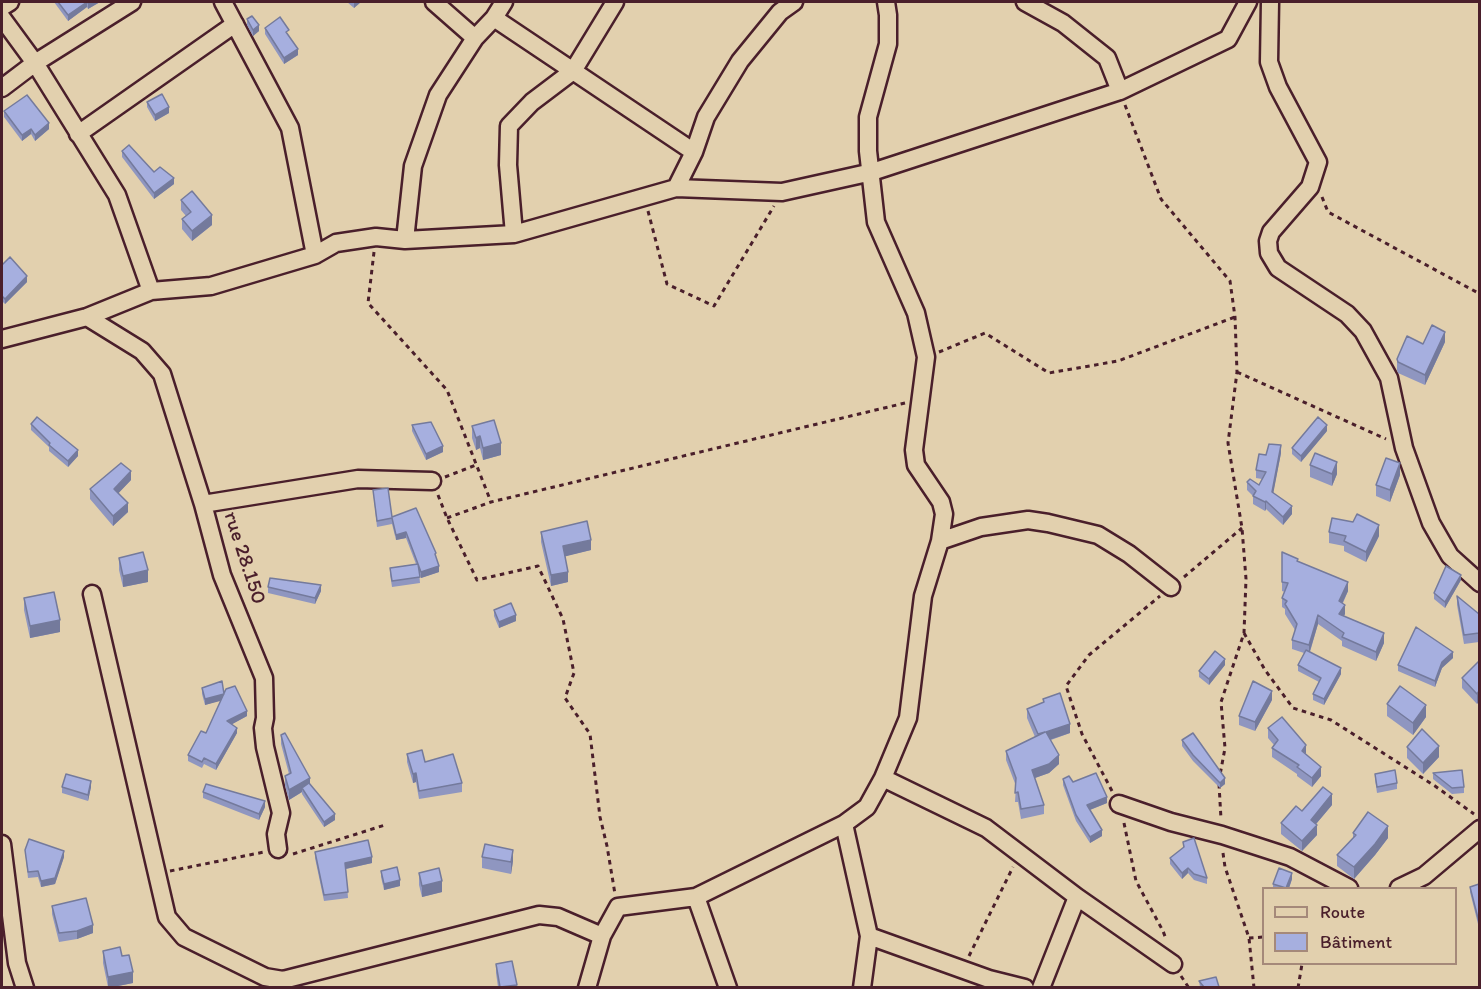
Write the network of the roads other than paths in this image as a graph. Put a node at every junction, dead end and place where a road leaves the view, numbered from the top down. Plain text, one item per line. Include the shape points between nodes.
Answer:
1 (10, 2) edge
2 (132, 2) edge
3 (223, 2) edge
4 (434, 2) edge
5 (504, 2) edge
6 (615, 2) edge
7 (794, 2) edge
8 (886, 2) edge
9 (1024, 2) edge
10 (1248, 2) edge
11 (1270, 2) edge
12 (2, 7) edge
13 (2, 18) edge
14 (494, 18) junction
15 (235, 24) junction
16 (475, 38) junction
17 (35, 63) junction
18 (573, 71) junction
19 (2, 88) edge
20 (1120, 91) junction
21 (78, 134) junction
22 (694, 152) junction
23 (872, 172) junction
24 (676, 188) junction
25 (514, 234) junction
26 (405, 240) junction
27 (315, 255) junction
28 (151, 291) junction
29 (87, 317) junction
30 (2, 339) edge
31 (432, 481) road end
32 (203, 504) junction
33 (940, 541) junction
34 (1479, 583) edge
35 (1171, 587) road end
36 (92, 594) dead end
37 (883, 778) junction
38 (1119, 804) road end
39 (844, 824) junction
40 (1479, 829) edge
41 (2, 844) edge
42 (278, 849) dead end
43 (1347, 887) edge
44 (1401, 887) edge
45 (696, 897) junction
46 (1077, 897) junction
47 (602, 936) junction
48 (869, 936) junction
49 (1173, 964) road end
50 (25, 987) edge
51 (587, 987) edge
52 (728, 987) edge
53 (862, 987) edge
54 (1025, 987) edge
55 (1041, 987) edge

1 - 12 street
2 - 17 street
3 - 15 street
4 - 16 street
5 - 14 street
6 - 18 street
7 - 22 street via 780,12 740,61 706,117
8 - 23 street via 888,44 868,117
9 - 20 street via 1063,23 1107,58
10 - 20 street via 1228,39
11 - 34 street via 1269,62 1318,162 1310,187 1271,232 1269,253 1278,268 1347,314 1363,331 1389,378 1404,448 1436,531 1450,556
13 - 17 street
14 - 16 street
14 - 18 street
15 - 21 street
15 - 27 street via 290,128
16 - 26 street via 438,95 430,115 413,166
17 - 19 street
17 - 21 street
18 - 22 street
18 - 25 street via 532,102 509,126 507,155
20 - 23 street
21 - 28 street via 117,195
22 - 24 street
23 - 24 street via 782,192
23 - 33 street via 876,222 916,313 926,357 914,450 916,465 941,502 944,514
24 - 25 street
25 - 26 street
26 - 27 street via 376,237 336,243
27 - 28 street via 211,286
28 - 29 street
29 - 30 street
29 - 32 street, rue 28.150 via 142,351 162,374
31 - 32 street via 358,478
32 - 42 street, rue 28.150 via 222,575 264,678 265,747 281,813 276,834
33 - 35 street via 981,527 1028,520 1048,523 1098,535 1130,554
33 - 37 street via 923,596 908,717
36 - 47 street via 167,917 184,937 265,977 284,980 539,915 558,917
37 - 39 street via 867,807
37 - 46 street via 986,828
38 - 43 street via 1290,857
39 - 45 street
39 - 48 street
40 - 44 street via 1424,876
41 - 50 street via 16,963
45 - 47 street via 618,907
45 - 52 street
46 - 49 street
46 - 55 street
47 - 51 street
48 - 53 street
48 - 54 street via 962,970

